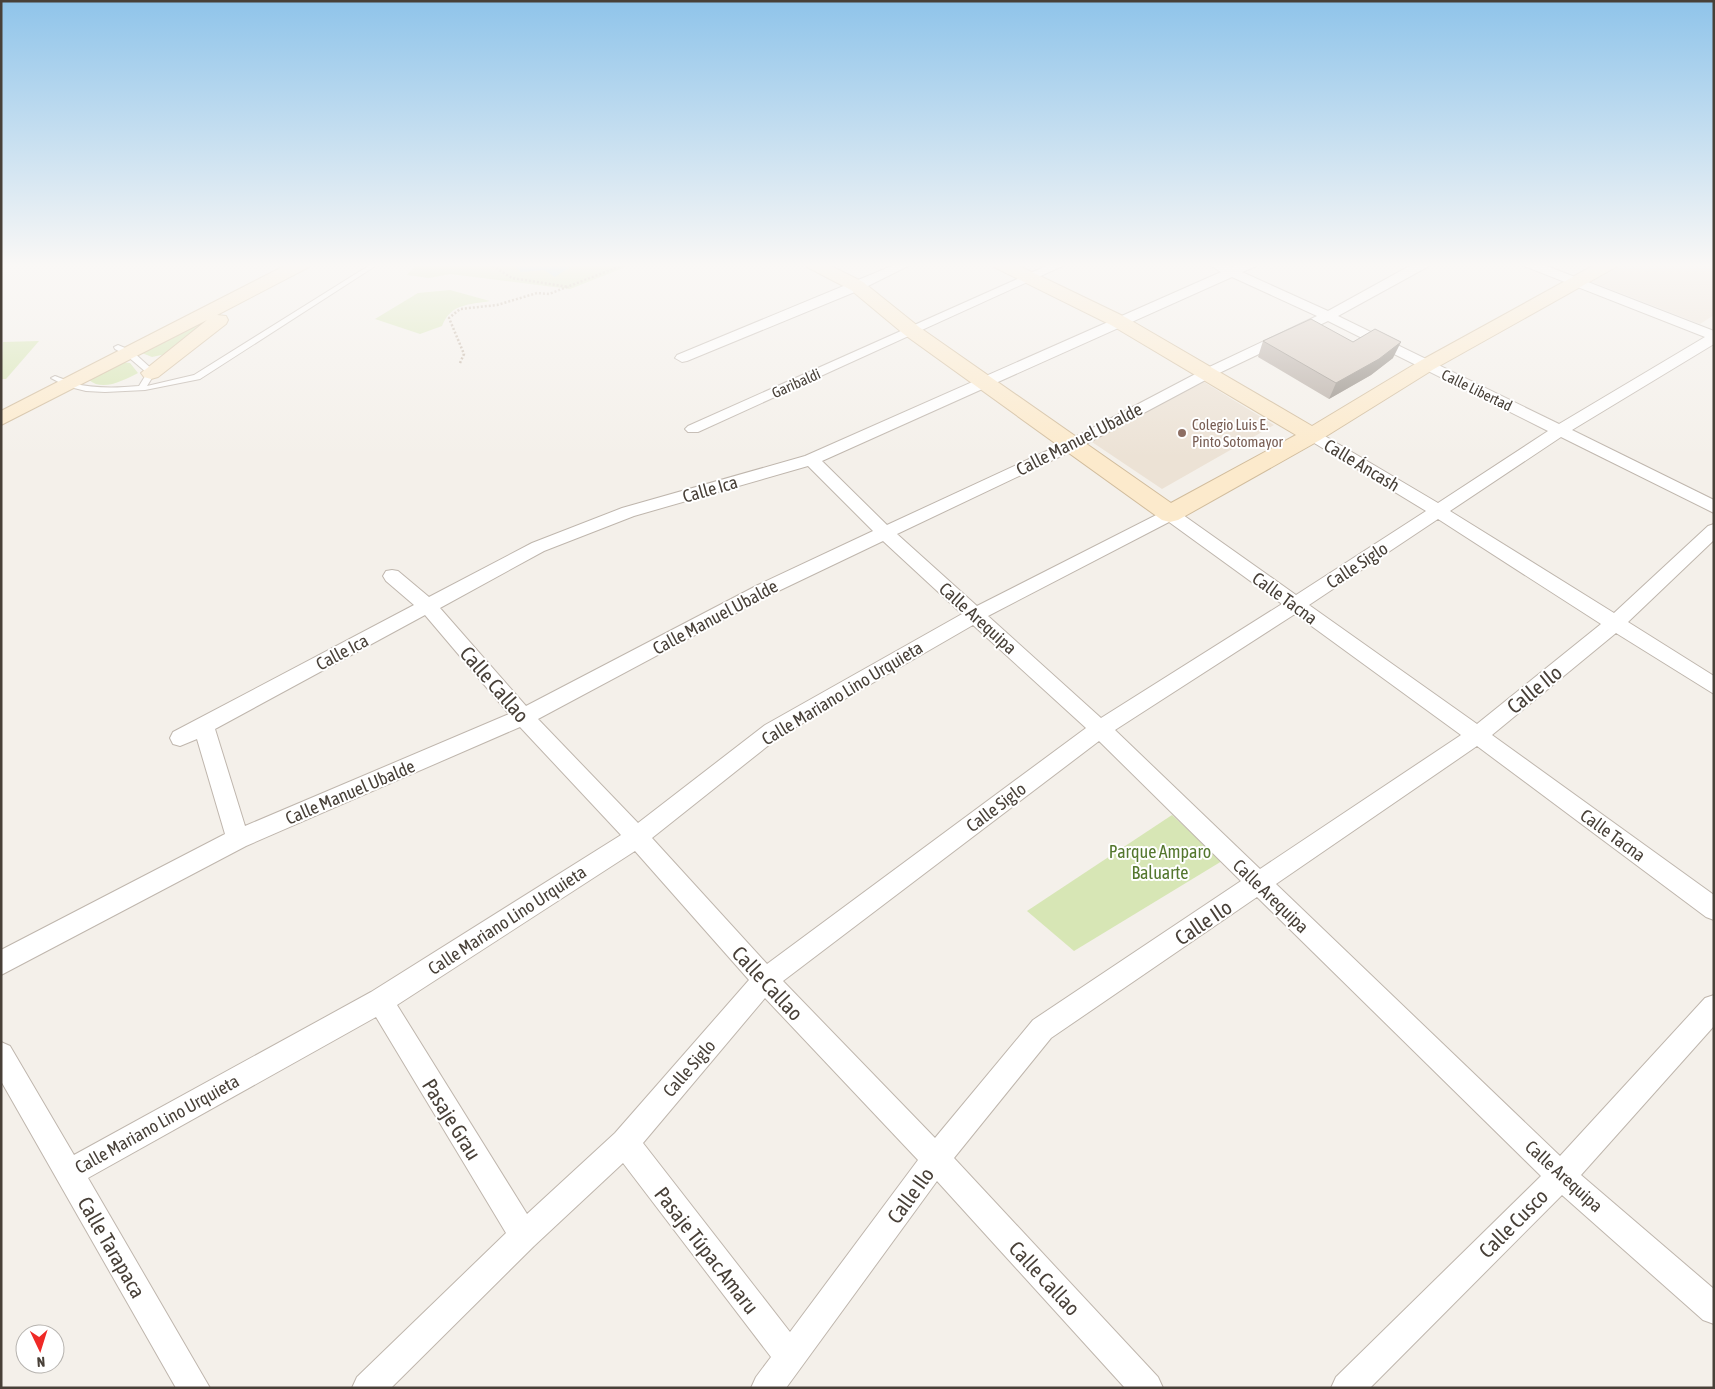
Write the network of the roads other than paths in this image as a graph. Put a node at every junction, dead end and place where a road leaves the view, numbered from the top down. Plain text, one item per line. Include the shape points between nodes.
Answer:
1 (162, 328) edge
2 (169, 328) edge
3 (211, 328) edge
4 (275, 328) edge
5 (755, 328) edge
6 (908, 328) edge
7 (919, 328) edge
8 (1104, 328) edge
9 (1130, 328) edge
10 (1303, 328) edge
11 (1352, 328) edge
12 (1494, 328) edge
13 (1691, 328) edge
14 (912, 331) junction
15 (1714, 337) edge
16 (124, 350) junction
17 (682, 358) dead end
18 (1427, 365) junction
19 (1208, 372) junction
20 (147, 380) junction
21 (60, 382) junction
22 (985, 384) junction
23 (1, 405) edge
24 (1, 419) edge
25 (693, 429) dead end
26 (1561, 430) junction
27 (1312, 435) junction
28 (1072, 444) junction
29 (811, 460) junction
30 (1714, 507) edge
31 (1438, 511) junction
32 (1170, 514) junction
33 (1714, 530) edge
34 (884, 532) junction
35 (392, 576) dead end
36 (428, 606) junction
37 (1295, 606) junction
38 (974, 615) junction
39 (1615, 623) junction
40 (1714, 686) edge
41 (523, 717) junction
42 (204, 727) junction
43 (1100, 729) junction
44 (1477, 735) junction
45 (180, 738) dead end
46 (637, 837) junction
47 (238, 839) junction
48 (1259, 884) junction
49 (1714, 909) edge
50 (1, 963) edge
51 (765, 980) junction
52 (380, 1001) junction
53 (1714, 1007) edge
54 (1, 1055) edge
55 (625, 1143) junction
56 (936, 1159) junction
57 (69, 1173) junction
58 (1561, 1176) junction
59 (524, 1236) junction
60 (1714, 1309) edge
61 (790, 1357) junction
62 (194, 1388) edge
63 (368, 1388) edge
64 (766, 1388) edge
65 (1147, 1388) edge
66 (1347, 1388) edge

1 - 16 main road
2 - 16 main road
3 - 20 main road
4 - 20 lane via 198,378 179,384
5 - 17 street
6 - 14 main road, Calle Tacna
7 - 14 street, Garibaldi
8 - 22 street, Calle Ica
9 - 19 main road, Calle Áncash
10 - 19 street, Calle Manuel Ubalde
11 - 18 street, Calle Libertad
12 - 18 main road, Calle Mariano Lino Urquieta
13 - 15 street
14 - 22 main road, Calle Tacna
14 - 25 street, Garibaldi
15 - 26 street, Calle Siglo
16 - 20 lane
16 - 21 main road
18 - 26 street, Calle Libertad
18 - 27 main road, Calle Mariano Lino Urquieta
19 - 27 main road, Calle Áncash
19 - 28 street, Calle Manuel Ubalde
20 - 21 lane via 101,389
21 - 23 main road
21 - 24 main road
22 - 28 main road, Calle Tacna
22 - 29 street, Calle Ica
26 - 30 street, Calle Libertad
26 - 31 street, Calle Siglo
27 - 31 street, Calle Áncash
27 - 32 main road, Calle Mariano Lino Urquieta
28 - 32 main road, Calle Tacna
28 - 34 street, Calle Manuel Ubalde
29 - 34 street, Calle Arequipa
29 - 36 street, Calle Ica via 592,524 538,547
31 - 37 street, Calle Siglo
31 - 39 street, Calle Áncash
32 - 37 street, Calle Tacna
32 - 38 street, Calle Mariano Lino Urquieta
33 - 39 street, Calle Ilo
34 - 38 street, Calle Arequipa
34 - 41 street, Calle Manuel Ubalde via 764,590
35 - 36 street, Calle Callao
36 - 41 street, Calle Callao
36 - 42 street, Calle Ica
37 - 43 street, Calle Siglo
37 - 44 street, Calle Tacna
38 - 43 street, Calle Arequipa
38 - 46 street, Calle Mariano Lino Urquieta via 772,731
39 - 40 street, Calle Áncash
39 - 44 street, Calle Ilo
41 - 46 street, Calle Callao
41 - 47 street, Calle Manuel Ubalde
42 - 45 street, Calle Ica
42 - 47 street
43 - 48 street, Calle Arequipa
43 - 51 street, Calle Siglo
44 - 48 street, Calle Ilo
44 - 49 street, Calle Tacna
46 - 51 street, Calle Callao
46 - 52 street, Calle Mariano Lino Urquieta
47 - 50 street, Calle Manuel Ubalde
48 - 56 street, Calle Ilo via 1042,1029
48 - 58 street, Calle Arequipa
51 - 55 street, Calle Siglo
51 - 56 street, Calle Callao
52 - 57 street, Calle Mariano Lino Urquieta
52 - 59 street, Pasaje Grau
53 - 58 street, Calle Cusco
54 - 57 street, Calle Tarapaca
55 - 59 street, Calle Siglo
55 - 61 street, Pasaje Túpac Amaru
56 - 61 street, Calle Ilo
56 - 65 street, Calle Callao
57 - 62 street, Calle Tarapaca
58 - 60 street, Calle Arequipa
58 - 66 street, Calle Cusco
59 - 63 street, Calle Siglo
61 - 64 street, Calle Ilo

